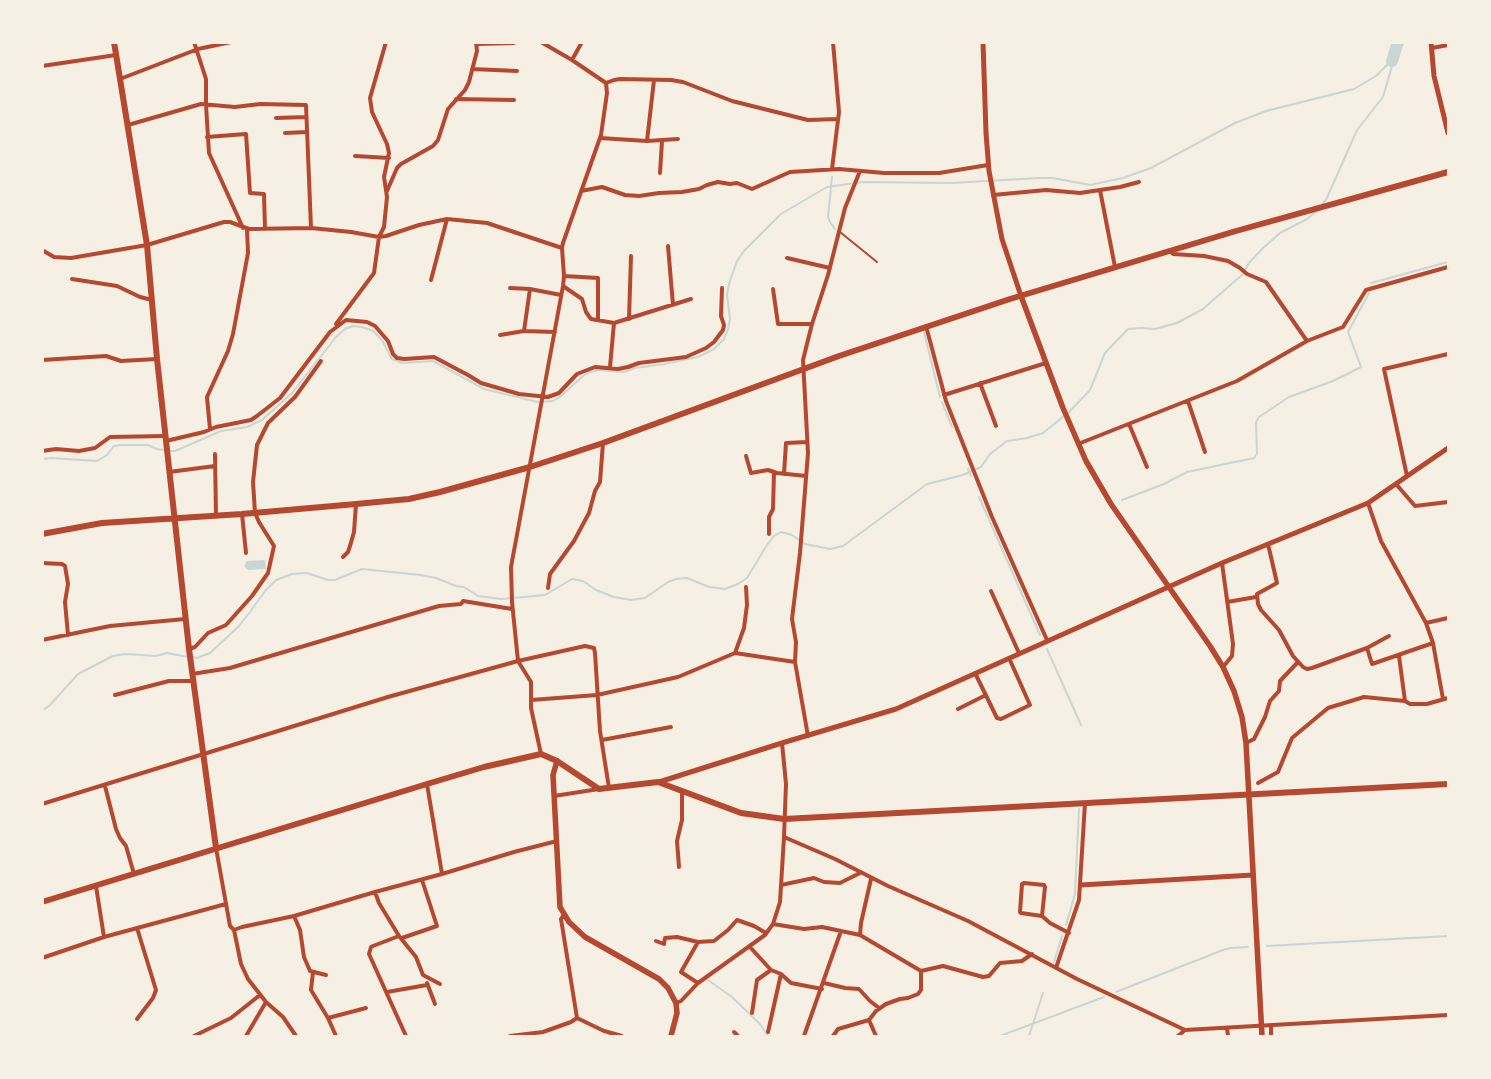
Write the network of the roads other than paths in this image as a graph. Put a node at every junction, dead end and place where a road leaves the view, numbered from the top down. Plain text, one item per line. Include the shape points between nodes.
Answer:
1 (114, 42) edge
2 (194, 42) edge
3 (231, 42) edge
4 (386, 42) edge
5 (541, 42) edge
6 (582, 42) edge
7 (833, 42) edge
8 (983, 42) edge
9 (476, 43) edge
10 (514, 43) edge
11 (1431, 45) edge
12 (1448, 45) edge
13 (198, 49) junction
14 (116, 56) junction
15 (572, 60) junction
16 (42, 66) edge
17 (472, 70) junction
18 (517, 71) dead end
19 (120, 79) junction
20 (654, 80) junction
21 (606, 84) junction
22 (456, 99) junction
23 (514, 100) dead end
24 (206, 105) junction
25 (306, 117) junction
26 (276, 118) dead end
27 (838, 119) junction
28 (128, 125) junction
29 (307, 132) junction
30 (1448, 132) edge
31 (285, 133) dead end
32 (207, 137) junction
33 (600, 138) junction
34 (678, 139) dead end
35 (647, 141) junction
36 (662, 141) junction
37 (355, 156) dead end
38 (389, 158) junction
39 (988, 168) junction
40 (832, 169) junction
41 (860, 171) junction
42 (1448, 172) edge
43 (660, 173) dead end
44 (1139, 182) dead end
45 (1100, 190) junction
46 (387, 191) junction
47 (581, 191) junction
48 (993, 193) junction
49 (447, 219) junction
50 (245, 228) junction
51 (311, 228) junction
52 (265, 229) junction
53 (838, 231) junction
54 (379, 237) junction
55 (147, 244) junction
56 (668, 246) dead end
57 (562, 248) junction
58 (42, 250) edge
59 (1170, 250) junction
60 (631, 256) dead end
61 (787, 258) dead end
62 (877, 262) dead end
63 (1115, 267) junction
64 (1448, 267) edge
65 (830, 268) junction
66 (564, 276) junction
67 (72, 279) dead end
68 (431, 280) dead end
69 (563, 286) junction
70 (510, 288) dead end
71 (722, 288) dead end
72 (530, 289) junction
73 (773, 289) dead end
74 (561, 295) junction
75 (1021, 296) junction
76 (691, 299) dead end
77 (152, 300) junction
78 (673, 305) junction
79 (598, 319) junction
80 (629, 319) junction
81 (614, 323) junction
82 (812, 324) junction
83 (926, 326) junction
84 (524, 331) junction
85 (330, 332) junction
86 (554, 332) junction
87 (500, 335) dead end
88 (1307, 341) junction
89 (1448, 354) edge
90 (157, 359) junction
91 (42, 360) edge
92 (321, 360) dead end
93 (1046, 362) junction
94 (610, 367) junction
95 (303, 370) junction
96 (803, 370) junction
97 (310, 375) junction
98 (980, 383) junction
99 (944, 395) junction
100 (543, 397) junction
101 (1188, 401) junction
102 (1130, 424) junction
103 (996, 426) dead end
104 (210, 429) junction
105 (166, 440) junction
106 (807, 442) junction
107 (603, 443) junction
108 (1078, 444) junction
109 (1448, 448) edge
110 (42, 451) edge
111 (1205, 452) dead end
112 (215, 454) dead end
113 (746, 456) dead end
114 (215, 466) junction
115 (530, 467) junction
116 (1147, 467) dead end
117 (169, 472) junction
118 (774, 472) junction
119 (784, 474) junction
120 (806, 476) junction
121 (1407, 476) junction
122 (1396, 484) junction
123 (1448, 502) edge
124 (1368, 503) junction
125 (356, 504) junction
126 (256, 513) junction
127 (242, 514) junction
128 (216, 516) junction
129 (174, 518) junction
130 (42, 534) edge
131 (769, 534) dead end
132 (1268, 544) junction
133 (246, 553) dead end
134 (343, 557) dead end
135 (1222, 563) junction
136 (42, 564) edge
137 (1168, 586) junction
138 (746, 587) dead end
139 (548, 588) dead end
140 (991, 591) dead end
141 (1256, 597) junction
142 (1227, 602) junction
143 (512, 609) junction
144 (1448, 618) edge
145 (185, 619) junction
146 (1426, 623) junction
147 (68, 635) junction
148 (1389, 636) dead end
149 (42, 640) edge
150 (1048, 640) junction
151 (1433, 643) junction
152 (1367, 648) junction
153 (189, 651) junction
154 (735, 653) junction
155 (1019, 654) junction
156 (1399, 656) junction
157 (1009, 658) junction
158 (518, 661) junction
159 (795, 662) junction
160 (1298, 662) junction
161 (1223, 667) junction
162 (976, 674) junction
163 (193, 678) junction
164 (115, 695) dead end
165 (597, 695) junction
166 (986, 695) junction
167 (1448, 698) edge
168 (1443, 699) junction
169 (531, 700) junction
170 (1405, 701) junction
171 (958, 709) dead end
172 (670, 727) dead end
173 (808, 736) junction
174 (602, 740) junction
175 (782, 743) junction
176 (1246, 743) junction
177 (202, 754) junction
178 (541, 754) junction
179 (557, 761) junction
180 (658, 782) junction
181 (1258, 783) dead end
182 (427, 784) junction
183 (1448, 784) edge
184 (105, 786) junction
185 (610, 788) junction
186 (599, 789) junction
187 (682, 792) junction
188 (1248, 795) junction
189 (554, 796) junction
190 (1085, 803) junction
191 (42, 804) edge
192 (784, 819) junction
193 (784, 837) junction
194 (556, 841) junction
195 (216, 848) junction
196 (678, 867) dead end
197 (860, 873) junction
198 (134, 874) junction
199 (442, 874) junction
200 (1253, 875) junction
201 (871, 878) junction
202 (422, 880) junction
203 (781, 885) junction
204 (1081, 885) junction
205 (96, 886) junction
206 (375, 892) junction
207 (42, 902) edge
208 (226, 904) junction
209 (564, 914) junction
210 (294, 916) junction
211 (1042, 916) junction
212 (773, 924) junction
213 (137, 928) junction
214 (234, 930) junction
215 (841, 930) junction
216 (766, 933) junction
217 (1069, 933) junction
218 (860, 935) junction
219 (104, 937) junction
220 (400, 937) junction
221 (656, 941) dead end
222 (698, 942) junction
223 (749, 946) junction
224 (1032, 954) junction
225 (42, 958) edge
226 (1056, 968) junction
227 (772, 970) junction
228 (921, 971) junction
229 (313, 972) junction
230 (781, 974) junction
231 (326, 975) dead end
232 (428, 978) junction
233 (698, 983) junction
234 (824, 983) junction
235 (440, 984) dead end
236 (427, 985) junction
237 (822, 989) junction
238 (387, 992) junction
239 (260, 995) junction
240 (266, 1002) junction
241 (676, 1003) junction
242 (435, 1004) dead end
243 (366, 1008) dead end
244 (879, 1008) junction
245 (752, 1013) dead end
246 (1448, 1015) edge
247 (328, 1018) junction
248 (577, 1018) junction
249 (137, 1019) dead end
250 (869, 1020) junction
251 (1271, 1026) junction
252 (1262, 1027) junction
253 (1227, 1028) junction
254 (1185, 1030) junction
255 (604, 1031) junction
256 (734, 1032) dead end
257 (768, 1032) dead end
258 (194, 1036) edge
259 (246, 1036) edge
260 (296, 1036) edge
261 (336, 1036) edge
262 (406, 1036) edge
263 (510, 1036) edge
264 (603, 1036) edge
265 (622, 1036) edge
266 (673, 1036) edge
267 (738, 1036) edge
268 (804, 1036) edge
269 (833, 1036) edge
270 (876, 1036) edge
271 (1178, 1036) edge
272 (1228, 1036) edge
273 (1262, 1036) edge
274 (1272, 1036) edge

1 - 14 main road
2 - 13 street
3 - 13 street
4 - 38 street via 370,106 387,144
5 - 15 street
6 - 15 street
7 - 27 street
8 - 39 street
9 - 10 street
9 - 17 street
11 - 12 street
11 - 30 street via 1435,84
13 - 19 street
13 - 24 street via 206,79
14 - 16 street
14 - 19 main road
15 - 21 street
17 - 18 street
17 - 22 street via 467,86
19 - 28 main road
20 - 21 street via 614,80
20 - 27 street via 683,82 732,101 808,120
20 - 35 street
21 - 33 street
22 - 23 street
22 - 46 street via 448,109 436,144 401,164
24 - 25 street via 306,105
24 - 28 street
24 - 32 street
25 - 26 street
25 - 29 street
27 - 40 street
28 - 55 main road
29 - 31 street
29 - 51 street
32 - 50 street via 209,153
32 - 52 street via 246,134 250,194 264,194
33 - 35 street
33 - 47 street
34 - 36 street
35 - 36 street
36 - 43 street
37 - 38 street
38 - 46 street via 384,177
39 - 41 street via 930,173
39 - 48 street
40 - 41 street
40 - 47 street via 790,172 752,189 738,182 718,182 682,192 639,196 602,187
41 - 53 street
42 - 59 main road
44 - 45 street
45 - 48 street
45 - 63 street
46 - 54 street via 384,226
47 - 57 street
48 - 75 street via 1002,239
49 - 54 street
49 - 57 street via 487,223
49 - 68 street
50 - 52 street
50 - 55 street via 224,222
50 - 104 street via 248,253 233,334 207,397
51 - 52 street
51 - 54 street
53 - 62 lane
53 - 65 street
54 - 85 street via 374,273
55 - 58 street via 64,258
55 - 77 main road
56 - 78 street
57 - 66 street
59 - 63 main road
59 - 88 street via 1173,254 1211,257 1228,262 1266,282
60 - 80 street
61 - 65 street
63 - 75 main road
64 - 88 street via 1366,290 1343,327
65 - 82 street
66 - 69 street
66 - 79 street via 598,278
67 - 77 street via 118,286
69 - 74 street
69 - 79 street via 582,299 588,316
70 - 72 street
71 - 94 street via 721,316 724,325 714,342 686,357 618,369
72 - 74 street
72 - 84 street
73 - 82 street via 778,324
74 - 86 street
75 - 83 main road
75 - 93 main road
76 - 78 street
77 - 90 main road
78 - 80 street
79 - 81 street
80 - 81 street
81 - 94 street
82 - 96 street
83 - 96 main road
83 - 99 street
84 - 86 street
84 - 87 street
85 - 95 street
85 - 100 street via 346,320 367,322 381,331 397,358 434,357 481,383
86 - 100 street
88 - 101 street via 1237,381
89 - 121 street via 1384,369
90 - 91 street via 121,361 106,356
90 - 105 main road
92 - 97 street
93 - 98 street
93 - 108 main road
94 - 100 street via 594,367 577,374 559,393
95 - 97 street
95 - 104 street via 280,398 251,420
96 - 106 street
96 - 107 main road
97 - 126 street via 295,397 268,423 257,445 253,482
98 - 99 street
98 - 103 street
99 - 150 street via 972,468
100 - 115 street
101 - 102 street
101 - 111 street
102 - 108 street
102 - 116 street
104 - 105 street
105 - 110 street via 110,437 95,448
105 - 117 main road
106 - 119 street via 786,443
106 - 120 street
107 - 115 main road
107 - 139 street via 600,482 589,513 574,542 552,569
108 - 137 main road via 1111,504
109 - 121 street
112 - 114 street
113 - 118 street via 751,473
114 - 117 street
114 - 128 street
115 - 125 main road via 430,495
115 - 143 street via 511,566
117 - 129 main road
118 - 119 street
118 - 131 street via 774,509 769,517
119 - 120 street
120 - 159 street via 792,612
121 - 122 street
122 - 123 street via 1415,506
122 - 124 street
124 - 132 street
124 - 146 street via 1381,541
125 - 126 main road
125 - 134 street via 354,532 348,552
126 - 127 main road
126 - 153 street via 273,544 267,575 226,625 208,633
127 - 128 main road
127 - 133 street
128 - 129 main road
129 - 130 main road via 102,522
129 - 145 main road
132 - 135 street
132 - 141 street via 1277,584
135 - 137 street
135 - 142 street
136 - 147 street via 66,566
137 - 150 street
137 - 161 main road
138 - 154 street via 744,628
140 - 155 street
141 - 142 street
141 - 160 street via 1260,610 1279,630
142 - 161 street via 1234,644 1232,656
143 - 158 street
143 - 163 street via 463,601 461,604 439,606
144 - 146 street
145 - 147 street via 110,626
145 - 153 main road
146 - 151 street
147 - 149 street
148 - 152 street
150 - 155 street
151 - 156 street
151 - 168 street
152 - 156 street via 1372,664
152 - 160 street via 1312,668 1307,669
153 - 163 main road
154 - 159 street
154 - 165 street via 678,677
155 - 157 street
156 - 170 street
157 - 162 street
157 - 166 street via 1030,705 1001,719 997,718
158 - 165 street via 585,646 594,648
158 - 169 street via 531,682
158 - 177 street
159 - 173 street
160 - 176 street via 1280,681 1254,739
161 - 176 main road via 1242,717
162 - 166 street
162 - 173 street via 896,709
163 - 164 street
163 - 177 main road
165 - 169 street
165 - 174 street
166 - 171 street
167 - 168 street
168 - 170 street via 1428,704
169 - 178 street
170 - 181 street via 1364,697 1328,708 1292,738 1278,772
172 - 174 street
173 - 175 street
174 - 185 street
175 - 180 street
175 - 192 street via 786,784
176 - 188 main road
177 - 184 street
177 - 195 main road
178 - 179 main road
178 - 182 main road
179 - 186 main road
179 - 189 main road via 553,775
180 - 185 main road
180 - 187 main road
182 - 195 main road
182 - 199 street
183 - 188 main road
184 - 191 street
184 - 198 street via 116,829 126,846
185 - 186 main road
186 - 189 street
187 - 192 main road via 741,814
187 - 196 street
188 - 190 main road
188 - 200 main road
189 - 194 main road
190 - 192 main road
190 - 204 street
192 - 193 street
193 - 197 street
193 - 203 street
194 - 199 street
194 - 209 main road via 558,898
195 - 198 main road
195 - 208 street
197 - 201 street
197 - 203 street via 840,883 814,878
198 - 205 main road
199 - 202 street
200 - 204 street
200 - 252 main road
201 - 218 street
201 - 224 street via 968,921
202 - 206 street
202 - 220 street via 437,926
203 - 212 street
204 - 217 street via 1080,900
205 - 207 main road
205 - 219 street
206 - 210 street
206 - 220 street
208 - 213 street
208 - 214 street via 230,926
209 - 241 main road via 585,937 658,980 668,988
209 - 248 street via 561,919
210 - 214 street
210 - 229 street via 302,937 306,964
211 - 211 street via 1021,914 1024,882 1046,887
211 - 217 street
212 - 215 street
212 - 216 street
213 - 219 street
213 - 249 street via 156,990 154,998
214 - 239 street via 241,964
215 - 218 street
215 - 234 street
216 - 222 street via 737,920 714,941
216 - 223 street
217 - 226 street
218 - 228 street
219 - 225 street
220 - 232 street
220 - 238 street via 369,950
221 - 222 street via 664,944 665,938 677,937
222 - 233 street via 681,972
223 - 227 street
223 - 233 street
224 - 226 street
224 - 228 street via 1022,961 1000,963 989,976 983,977 943,966
226 - 254 street
227 - 230 street
227 - 245 street via 757,980
228 - 244 street via 918,994
229 - 231 street
229 - 247 street via 311,990
230 - 237 street via 791,983
230 - 257 street
232 - 235 street
232 - 236 street
233 - 241 street
234 - 237 street
234 - 244 street via 859,989
236 - 238 street
236 - 242 street
237 - 268 street
238 - 262 street
239 - 240 street
239 - 258 street via 231,1018
240 - 259 street
240 - 260 street via 283,1017
241 - 266 main road
243 - 247 street
244 - 250 street
246 - 251 street
247 - 261 street
248 - 255 street
248 - 263 street via 543,1032
250 - 269 street via 838,1028
250 - 270 street
251 - 252 street
251 - 274 street
252 - 253 street
252 - 273 main road
253 - 254 street
253 - 272 street
254 - 271 street
255 - 264 street
255 - 265 street
256 - 267 street

